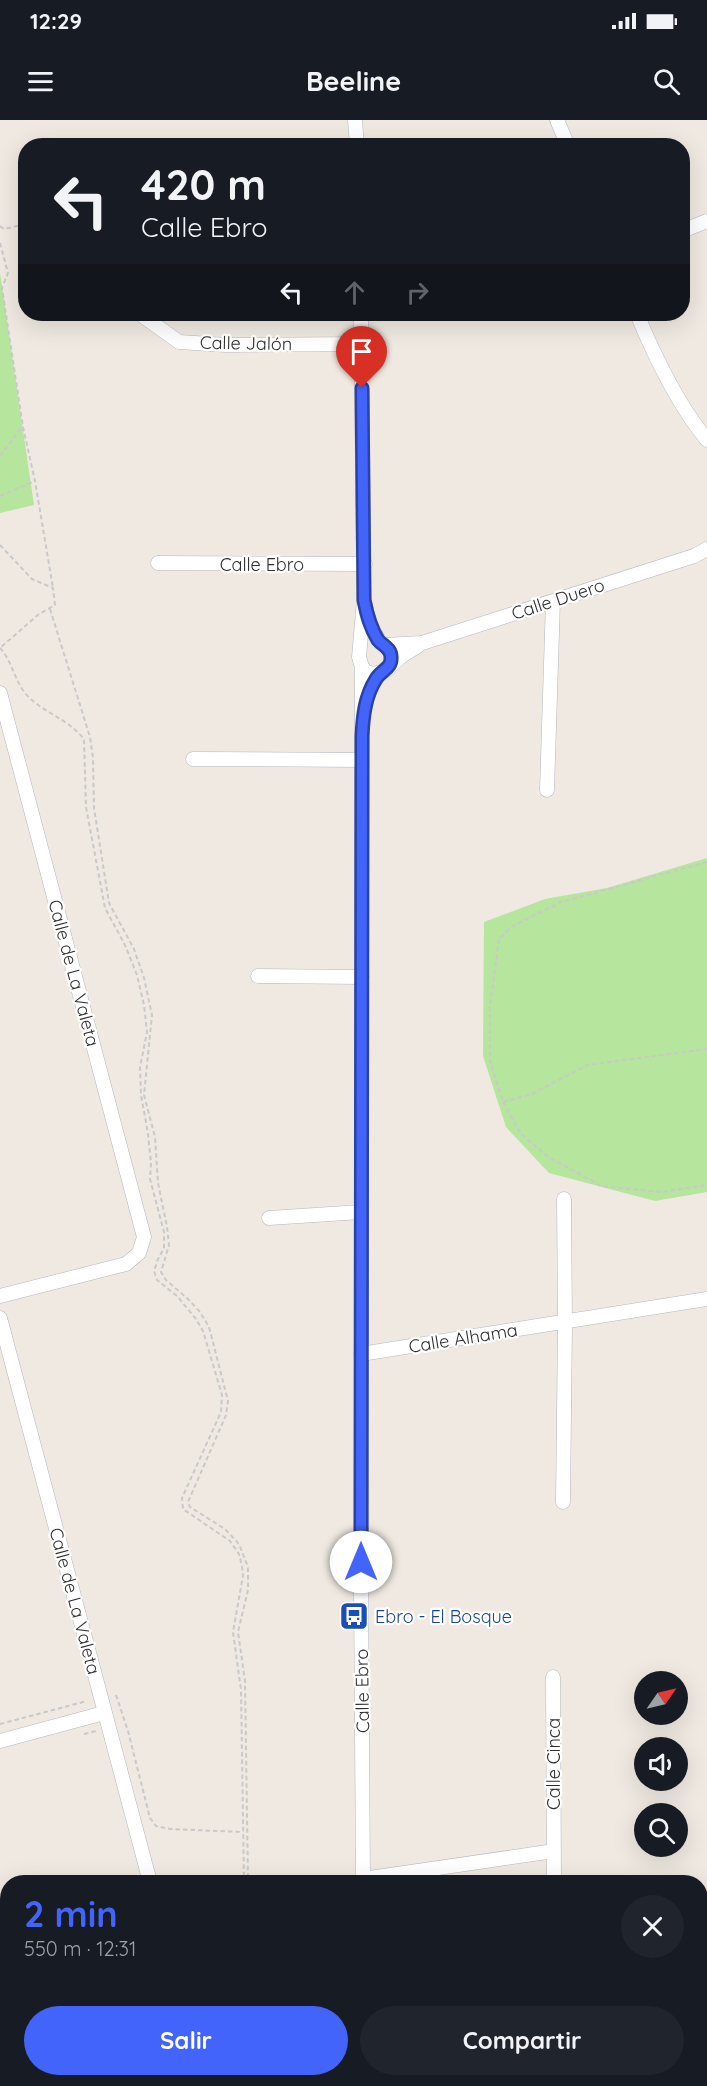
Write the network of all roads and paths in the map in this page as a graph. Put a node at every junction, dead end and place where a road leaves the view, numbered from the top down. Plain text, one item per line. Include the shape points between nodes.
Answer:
1 (354, 120) edge
2 (557, 120) edge
3 (356, 138) edge
4 (565, 138) edge
5 (707, 221) edge
6 (0, 226) edge
7 (18, 226) edge
8 (690, 228) edge
9 (0, 243) edge
10 (150, 321) edge
11 (361, 321) edge
12 (640, 321) edge
13 (361, 344) junction
14 (23, 427) junction
15 (707, 440) edge
16 (0, 456) edge
17 (35, 481) junction
18 (0, 496) edge
19 (0, 545) edge
20 (707, 549) edge
21 (700, 555) edge
22 (158, 563) dead end
23 (365, 564) junction
24 (52, 588) junction
25 (364, 600) junction
26 (553, 601) junction
27 (50, 609) junction
28 (422, 643) junction
29 (382, 644) junction
30 (0, 648) edge
31 (360, 652) junction
32 (362, 667) junction
33 (384, 670) junction
34 (0, 693) edge
35 (363, 713) junction
36 (193, 759) dead end
37 (362, 760) junction
38 (547, 790) dead end
39 (707, 862) edge
40 (258, 976) dead end
41 (362, 977) junction
42 (707, 1049) edge
43 (503, 1102) junction
44 (707, 1185) edge
45 (564, 1199) dead end
46 (362, 1212) junction
47 (268, 1218) dead end
48 (0, 1296) edge
49 (707, 1299) edge
50 (0, 1318) edge
51 (566, 1323) junction
52 (362, 1354) junction
53 (563, 1502) dead end
54 (553, 1677) dead end
55 (104, 1713) junction
56 (126, 1726) dead end
57 (0, 1741) edge
58 (243, 1832) junction
59 (554, 1851) junction
60 (148, 1875) edge
61 (244, 1875) edge
62 (248, 1875) edge
63 (363, 1875) edge
64 (401, 1875) edge
65 (554, 1875) edge

1 - 3 street
2 - 4 street
5 - 8 street
6 - 7 path via 4,229
9 - 14 path via 8,273 2,288
10 - 13 street, Calle Jalón via 179,342
11 - 13 street
12 - 15 street via 669,382
13 - 23 street
14 - 16 path
14 - 17 path
17 - 18 path
17 - 24 path
19 - 24 path via 32,579
20 - 21 street, Calle Duero
21 - 26 street, Calle Duero
22 - 23 street, Calle Ebro
23 - 25 street
24 - 27 path via 56,602
25 - 29 street via 369,623
25 - 31 street
26 - 28 street, Calle Duero
26 - 38 street
27 - 30 path
27 - 62 path via 90,737 93,808 109,903 134,949 152,1014 144,1095 169,1245 161,1272 208,1327 228,1401 226,1415 188,1502 239,1544 248,1567 248,1590 238,1632 246,1680
28 - 29 street, Calle Duero
28 - 33 street, Calle Duero
29 - 31 street via 368,644
29 - 33 street via 392,659
30 - 58 path via 25,692 38,705 65,720 84,739 86,807 105,908 125,945 144,1005 147,1032 140,1067 141,1095 150,1179 164,1232 164,1248 154,1271 157,1280 177,1296 203,1331 222,1395 221,1412 182,1498 183,1509 231,1541 242,1566 233,1632 241,1690
31 - 32 street
32 - 33 street via 372,674
32 - 35 street, Calle Ebro
33 - 35 street, Calle Ebro via 370,688
34 - 48 street, Calle de La Valeta via 144,1237 139,1253 126,1264
35 - 37 street, Calle Ebro
36 - 37 street
37 - 41 street, Calle Ebro
39 - 43 path via 561,902 511,927 499,939 490,1006 490,1061
40 - 41 street
41 - 46 street, Calle Ebro
42 - 43 path via 587,1065 532,1094
43 - 44 path via 521,1134 547,1156 601,1186 661,1192
45 - 51 street
46 - 47 street
46 - 52 street, Calle Ebro
49 - 51 street, Calle Alhama
50 - 55 street, Calle de La Valeta
51 - 52 street, Calle Alhama
51 - 53 street
52 - 63 street, Calle Ebro
54 - 59 street, Calle Cinca
55 - 57 street
55 - 60 street, Calle de La Valeta
56 - 58 path via 150,1818 156,1826
58 - 61 path
59 - 64 street
59 - 65 street, Calle Cinca

